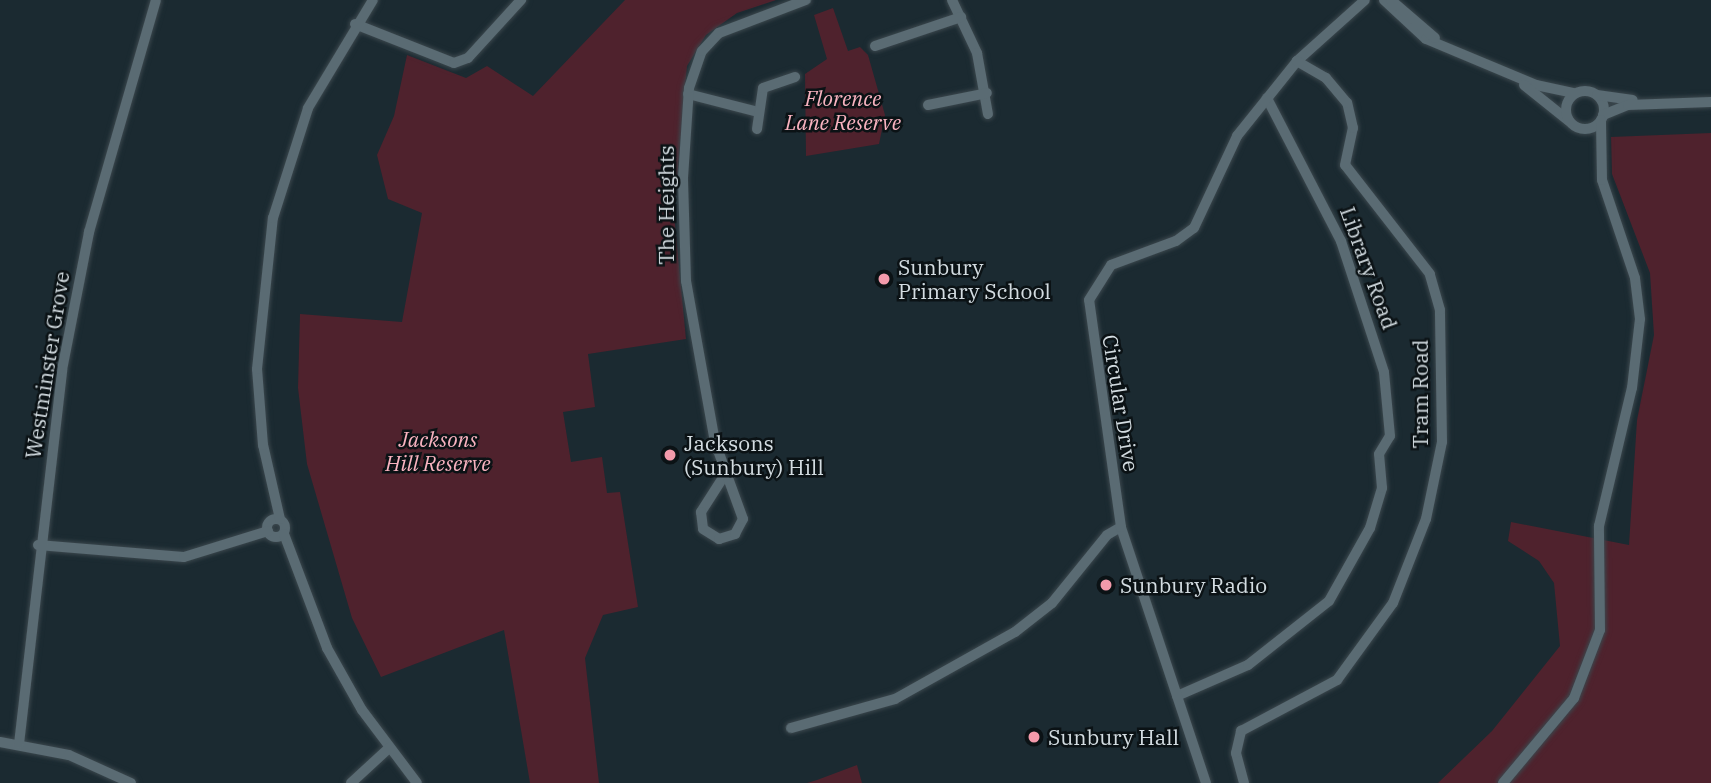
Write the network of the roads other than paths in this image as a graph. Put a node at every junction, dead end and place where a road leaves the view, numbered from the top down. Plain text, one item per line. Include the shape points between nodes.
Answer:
1 (156, 0) edge
2 (373, 0) edge
3 (521, 0) edge
4 (806, 0) edge
5 (952, 0) edge
6 (1366, 0) edge
7 (1384, 0) edge
8 (1391, 0) edge
9 (961, 17) junction
10 (355, 24) junction
11 (1443, 45) junction
12 (875, 46) dead end
13 (1297, 61) junction
14 (1498, 69) junction
15 (795, 77) dead end
16 (987, 93) junction
17 (1576, 93) junction
18 (688, 94) junction
19 (1597, 95) junction
20 (1267, 98) junction
21 (1711, 102) edge
22 (1678, 103) junction
23 (928, 105) dead end
24 (758, 113) junction
25 (988, 114) dead end
26 (1602, 118) junction
27 (1569, 121) junction
28 (757, 130) dead end
29 (724, 476) junction
30 (1121, 527) junction
31 (275, 529) junction
32 (38, 545) junction
33 (1177, 696) junction
34 (791, 728) dead end
35 (0, 742) edge
36 (19, 744) junction
37 (389, 748) junction
38 (131, 783) edge
39 (351, 783) edge
40 (417, 783) edge
41 (1206, 783) edge
42 (1244, 783) edge
43 (1503, 783) edge

1 - 32 street, Westminster Grove via 89,232
2 - 10 street
3 - 10 street via 468,58 454,63
4 - 18 street, The Heights via 719,33 702,51
5 - 9 street
6 - 13 street, Circular Drive
7 - 11 street via 1418,34
8 - 11 street
9 - 12 street
9 - 16 street
10 - 31 street via 307,108 270,230 257,343
11 - 14 street
13 - 20 street, Circular Drive
13 - 42 street, Tram Road via 1326,78 1347,103 1353,128 1345,165 1430,274 1440,310 1442,442 1426,519 1393,603 1337,680 1241,732 1236,753
14 - 17 street
14 - 27 street
15 - 24 street via 765,85
16 - 23 street
16 - 25 street
17 - 19 street
17 - 27 street via 1567,102
18 - 24 street
18 - 29 street, The Heights via 686,281
19 - 22 street
19 - 26 street
20 - 30 street, Circular Drive via 1230,147 1194,228 1176,241 1111,265 1089,300
20 - 33 street, Library Road via 1342,242 1384,372 1390,436 1379,454 1382,488 1370,528 1329,601 1248,665
21 - 22 street
22 - 26 street via 1628,105
24 - 28 street
26 - 27 street via 1585,129
26 - 43 street via 1602,180 1634,278 1640,319 1632,388 1599,526 1600,630 1574,698
29 - 29 street, The Heights via 743,519 735,534 719,539 703,529 701,512
30 - 33 street, Circular Drive
30 - 34 street via 1107,535 1052,603 1015,632 895,699
31 - 32 street via 184,557
31 - 37 street via 327,648
32 - 36 street, Westminster Grove
33 - 41 street, Circular Drive
35 - 36 street
36 - 38 street via 69,755
37 - 39 street
37 - 40 street

